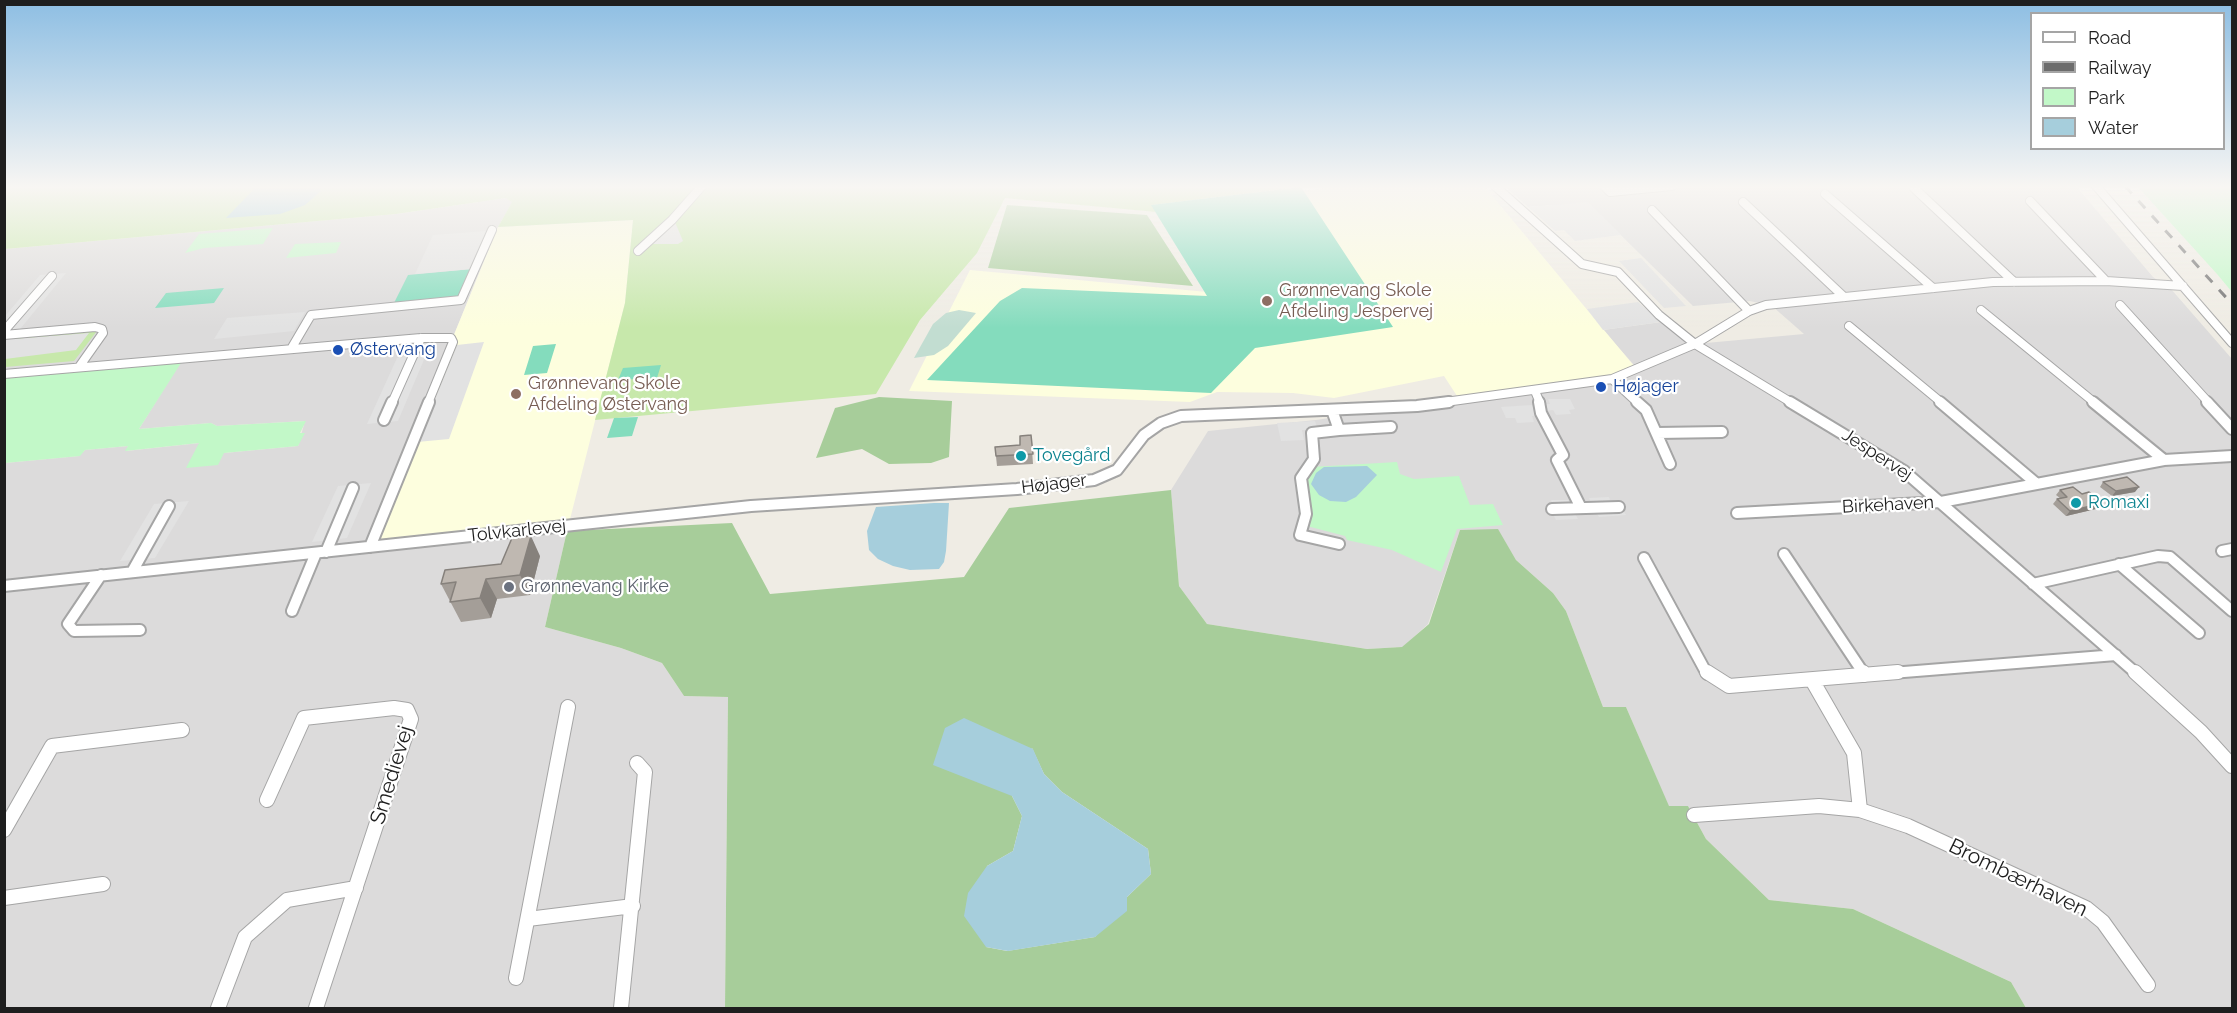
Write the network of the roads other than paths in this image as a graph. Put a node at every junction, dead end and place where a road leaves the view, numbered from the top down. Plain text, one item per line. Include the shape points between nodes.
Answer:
1 (491, 233) edge
2 (655, 233) edge
3 (1548, 233) edge
4 (1674, 233) edge
5 (1776, 233) edge
6 (1870, 233) edge
7 (1962, 233) edge
8 (2061, 233) edge
9 (2137, 233) edge
10 (638, 251) dead end
11 (52, 276) dead end
12 (2106, 281) junction
13 (2014, 282) junction
14 (2183, 286) junction
15 (1933, 288) junction
16 (1844, 297) junction
17 (2120, 305) dead end
18 (1981, 310) dead end
19 (1749, 311) junction
20 (1849, 326) dead end
21 (4, 333) edge
22 (421, 338) junction
23 (2232, 343) edge
24 (1695, 344) junction
25 (291, 349) junction
26 (79, 367) junction
27 (4, 374) edge
28 (1612, 379) junction
29 (1535, 391) junction
30 (1332, 410) junction
31 (384, 420) dead end
32 (1391, 427) dead end
33 (1339, 429) junction
34 (2232, 429) edge
35 (1722, 432) dead end
36 (1657, 434) junction
37 (2232, 456) edge
38 (2164, 460) junction
39 (1670, 464) dead end
40 (2037, 484) junction
41 (353, 488) dead end
42 (1941, 502) junction
43 (169, 506) dead end
44 (1619, 507) dead end
45 (1581, 508) junction
46 (1552, 509) dead end
47 (708, 511) joint
48 (1737, 513) dead end
49 (1339, 544) dead end
50 (370, 547) junction
51 (321, 552) junction
52 (1784, 554) dead end
53 (1644, 558) dead end
54 (2119, 564) junction
55 (132, 572) junction
56 (101, 576) junction
57 (2033, 584) junction
58 (4, 586) edge
59 (292, 611) dead end
60 (2232, 611) edge
61 (140, 630) dead end
62 (2199, 633) dead end
63 (2116, 655) junction
64 (1865, 675) junction
65 (1812, 680) junction
66 (568, 707) dead end
67 (182, 730) dead end
68 (637, 763) dead end
69 (2232, 766) edge
70 (267, 800) dead end
71 (1860, 810) junction
72 (1694, 815) dead end
73 (4, 830) edge
74 (104, 884) dead end
75 (356, 888) junction
76 (4, 898) edge
77 (633, 906) junction
78 (528, 919) junction
79 (516, 978) dead end
80 (2148, 986) dead end
81 (218, 1008) edge
82 (316, 1008) edge
83 (621, 1008) edge

1 - 25 street via 461,300 311,315
2 - 10 street
3 - 24 street, Jespervej via 1582,264 1618,272 1659,315
4 - 19 street
5 - 16 street
6 - 15 street
7 - 13 street
8 - 12 street
9 - 14 street
11 - 21 street
12 - 13 street, Højager
12 - 14 street, Højager
13 - 15 street, Højager
14 - 23 street
15 - 16 street, Højager
16 - 19 street, Højager via 1766,305
17 - 34 street
18 - 38 street
19 - 24 street, Højager
20 - 40 street
21 - 26 street via 102,329
22 - 25 street
22 - 31 street
22 - 50 street via 445,337 453,342
24 - 28 street, Højager
24 - 42 street, Jespervej via 1872,449
25 - 26 street
26 - 27 street
28 - 29 street, Højager
28 - 36 street via 1646,410
29 - 30 street, Højager via 1417,406
29 - 45 street via 1542,408 1540,413 1563,455 1557,460
30 - 33 street
30 - 47 street, Højager via 1181,416 1144,435 1117,470 1094,480
32 - 33 street
33 - 49 street via 1312,432 1314,459 1301,478 1306,514 1300,535
35 - 36 street
36 - 39 street
37 - 38 street, Birkehaven
38 - 40 street, Birkehaven
40 - 42 street, Birkehaven
41 - 51 street
42 - 48 street, Birkehaven
42 - 57 street, Jespervej
43 - 55 street
44 - 45 street
45 - 46 street
47 - 50 street, Tolvkarlevej
50 - 51 street, Tolvkarlevej
51 - 55 street, Tolvkarlevej
51 - 59 street
52 - 64 street
53 - 65 street via 1713,680 1729,686
54 - 57 street
54 - 60 street via 2170,557
54 - 62 street
55 - 56 street, Tolvkarlevej
56 - 58 street, Tolvkarlevej
56 - 61 street via 68,624 74,631
57 - 63 street, Jespervej
63 - 64 street
63 - 69 street, Jespervej via 2201,732
64 - 65 street
65 - 71 street via 1854,753
66 - 78 street
67 - 73 street via 52,746
68 - 77 street via 645,772
70 - 75 street, Smedievej via 304,718 394,708 407,710 411,719
71 - 72 street, Brombærhaven via 1819,806
71 - 80 street, Brombærhaven via 1908,826 2086,908 2103,922
74 - 76 street
75 - 81 street via 287,900 245,937
75 - 82 street, Smedievej
77 - 78 street
77 - 83 street
78 - 79 street

